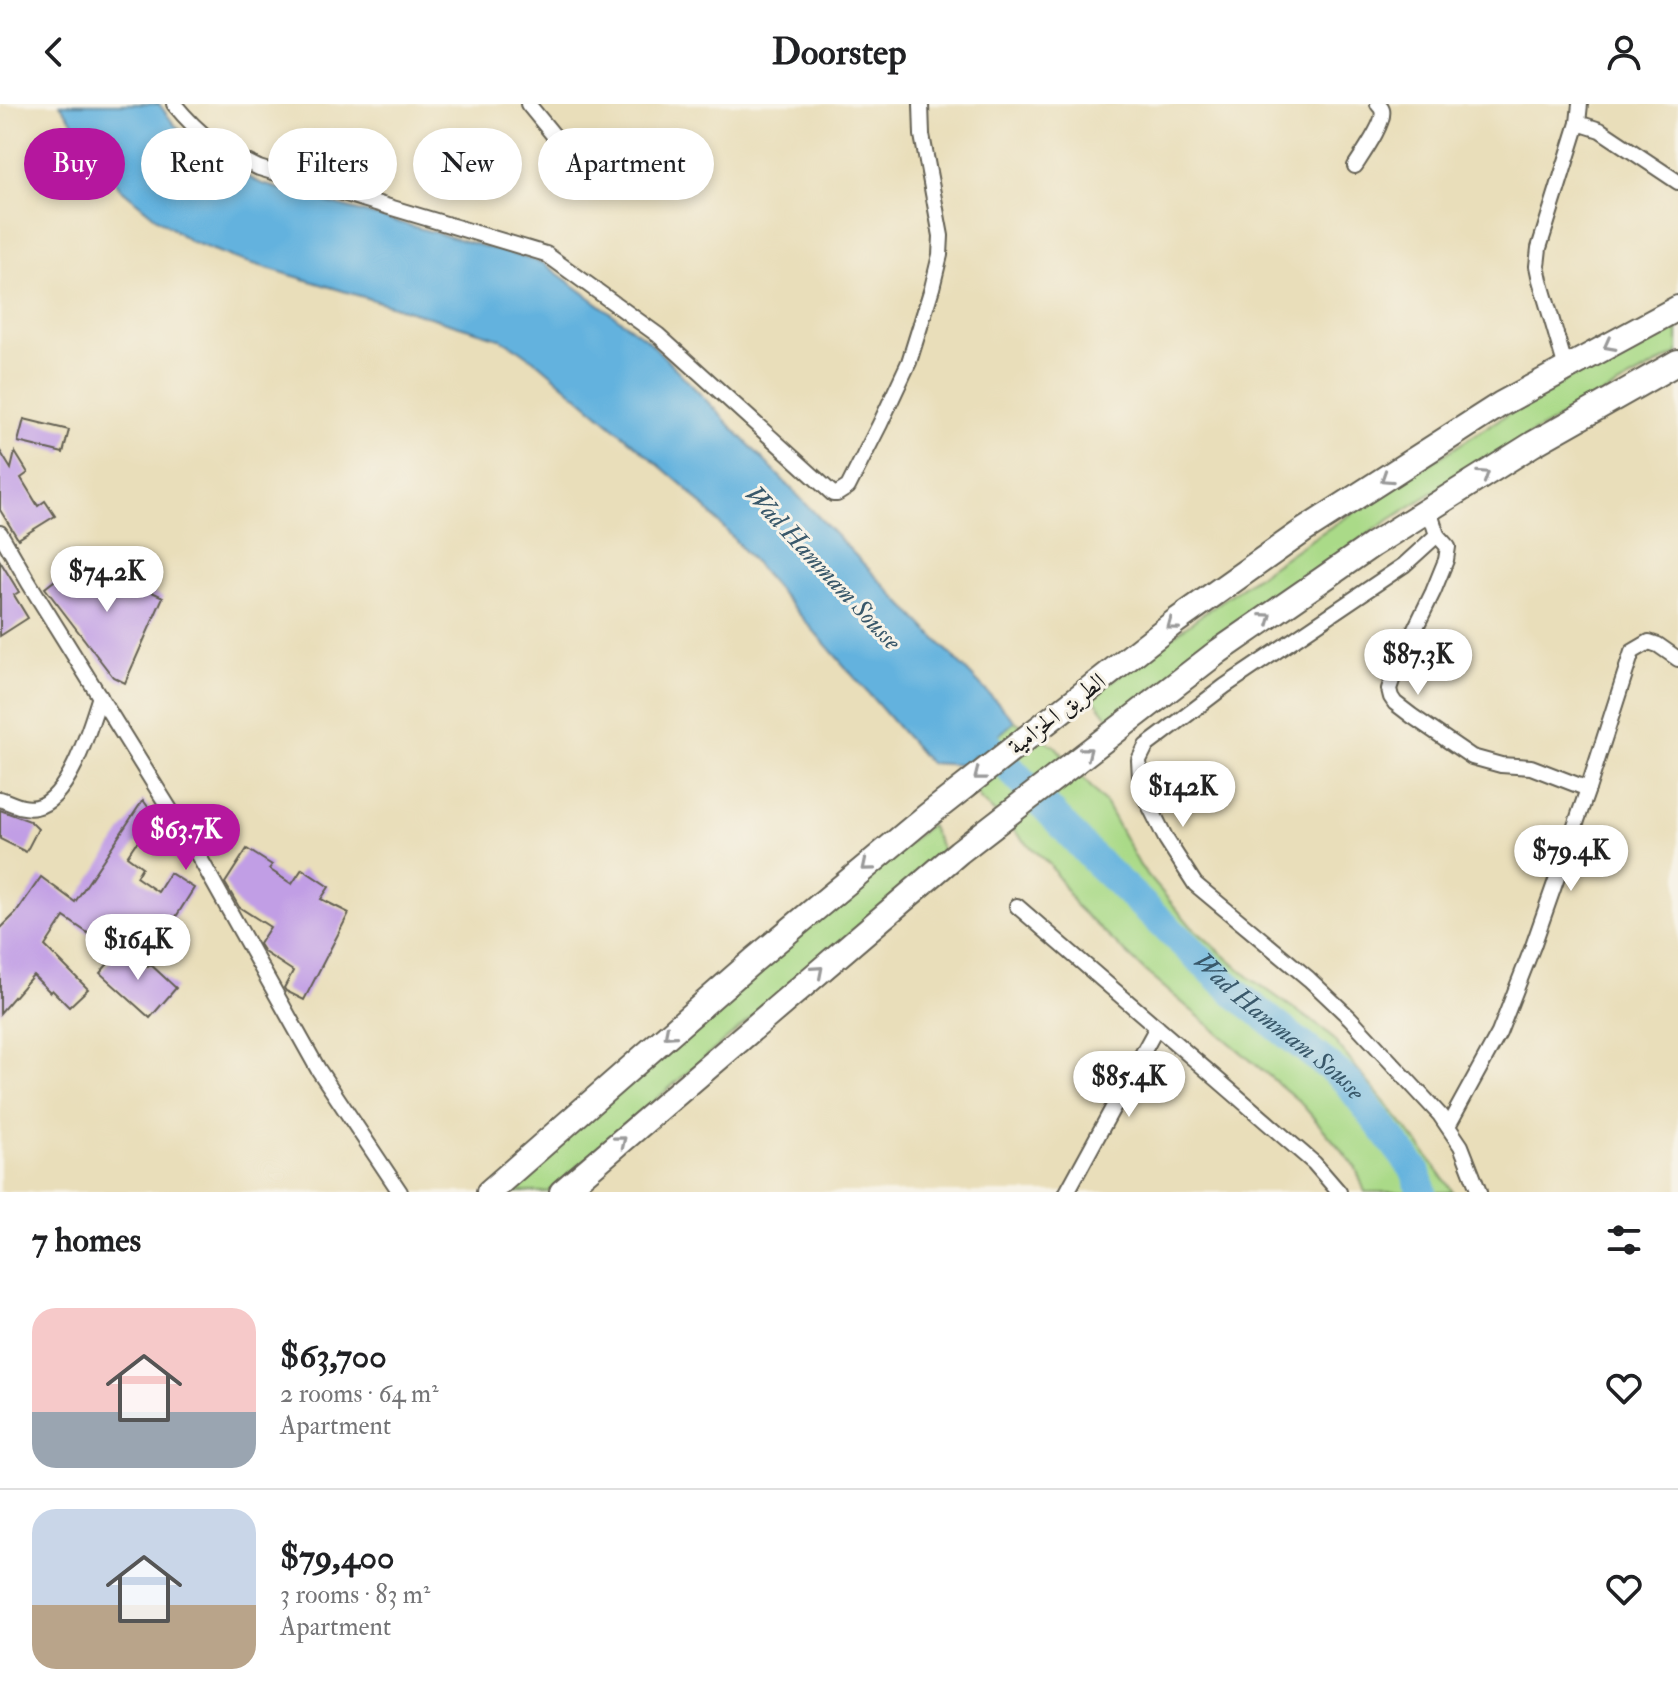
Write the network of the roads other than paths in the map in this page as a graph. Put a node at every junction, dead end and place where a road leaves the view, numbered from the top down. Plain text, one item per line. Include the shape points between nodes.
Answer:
1 (174, 104) edge
2 (528, 104) edge
3 (921, 104) edge
4 (1378, 104) edge
5 (1580, 104) edge
6 (1578, 123) junction
7 (548, 128) edge
8 (1355, 166) dead end
9 (1678, 182) edge
10 (1678, 308) edge
11 (1678, 362) edge
12 (1566, 368) junction
13 (1429, 510) junction
14 (0, 533) edge
15 (1437, 535) junction
16 (1678, 659) edge
17 (100, 696) junction
18 (1588, 789) junction
19 (0, 799) edge
20 (1017, 906) dead end
21 (1157, 1027) junction
22 (1448, 1126) junction
23 (400, 1192) edge
24 (489, 1192) edge
25 (562, 1192) edge
26 (1067, 1192) edge
27 (1339, 1192) edge
28 (1479, 1192) edge

1 - 3 street via 208,141 259,168 546,254 658,335 833,494 848,487 909,362 940,255
2 - 7 street
4 - 8 street via 1383,115
5 - 6 street
6 - 9 street via 1600,130
6 - 12 street via 1537,266
10 -> 12 highway, الطريق الحزامية
13 -> 11 highway, الطريق الحزامية
12 -> 24 highway, الطريق الحزامية via 1303,531 1176,621 927,816
13 - 15 street
25 -> 13 highway, الطريق الحزامية via 959,852 1219,651
14 - 17 street
15 - 18 street via 1448,547 1446,560 1397,666 1391,697 1472,757 1531,767
15 - 22 street via 1404,565 1225,686 1146,746 1139,760 1146,799 1195,884 1309,979
16 - 18 street via 1649,642 1632,652
17 - 19 street via 71,771 51,800 25,808
17 - 23 street via 197,853 318,1069
18 - 22 street via 1499,1033
20 - 21 street
21 - 26 street
21 - 27 street via 1314,1163
22 - 28 street

